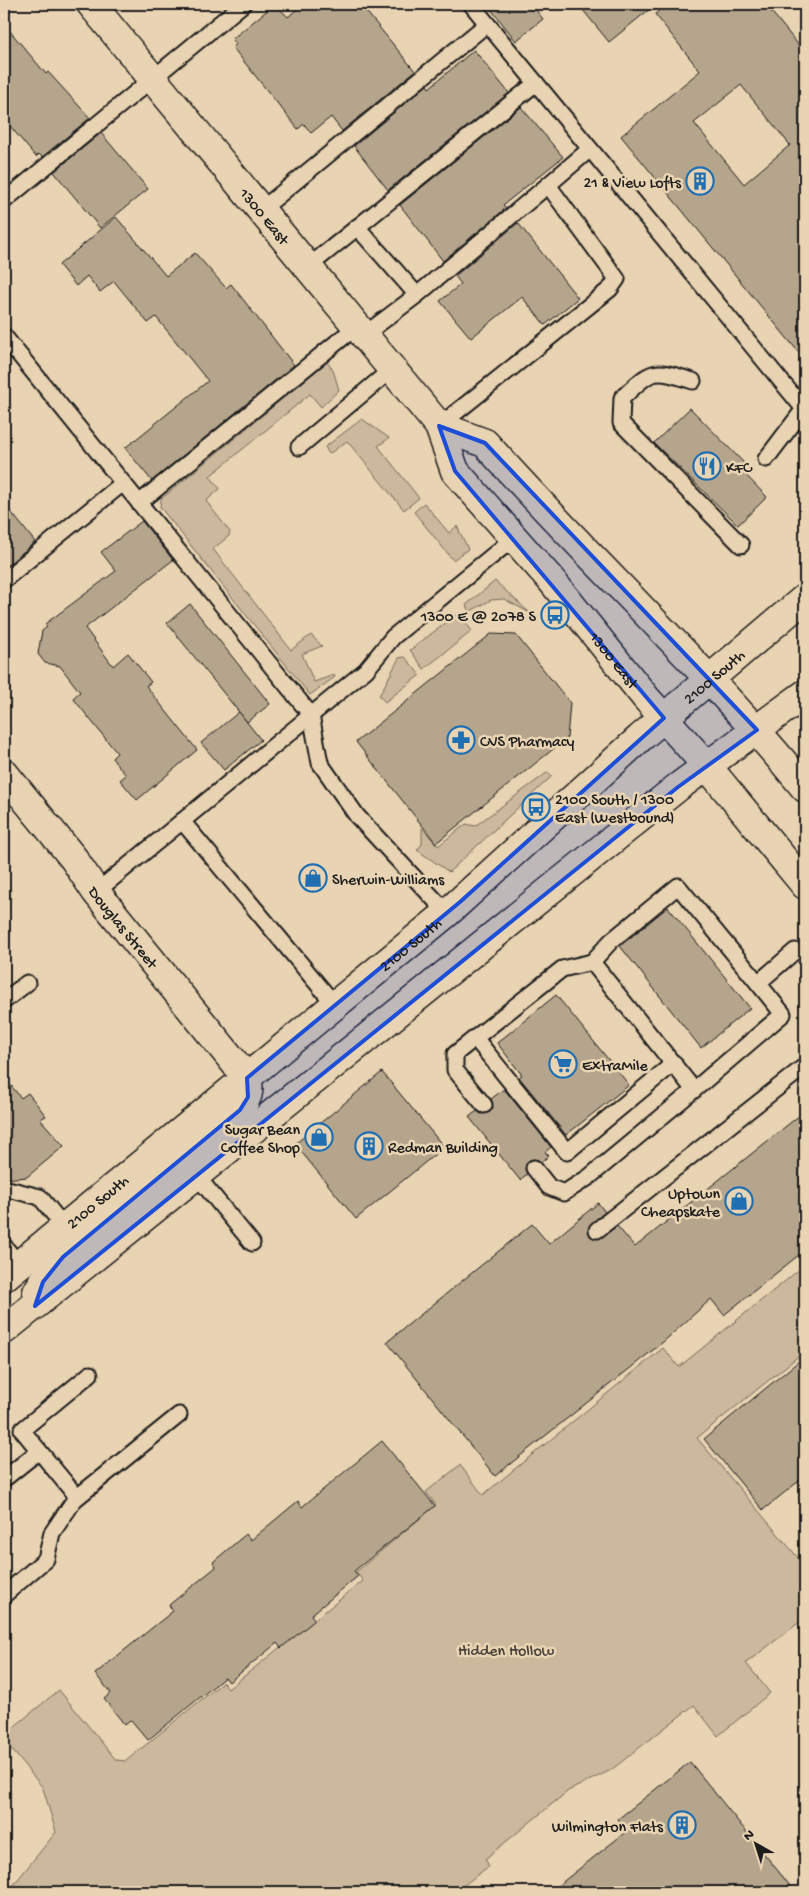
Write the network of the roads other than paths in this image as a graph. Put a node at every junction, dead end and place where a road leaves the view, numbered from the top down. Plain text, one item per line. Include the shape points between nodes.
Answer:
1 (91, 4) edge
2 (243, 4) edge
3 (471, 4) edge
4 (487, 24) junction
5 (152, 78) junction
6 (536, 83) junction
7 (590, 149) junction
8 (548, 186) junction
9 (4, 201) edge
10 (261, 210) junction
11 (357, 227) junction
12 (308, 267) junction
13 (416, 296) junction
14 (360, 331) junction
15 (4, 336) edge
16 (392, 369) junction
17 (693, 381) dead end
18 (805, 409) edge
19 (439, 426) junction
20 (299, 447) dead end
21 (766, 458) dead end
22 (123, 483) junction
23 (139, 503) junction
24 (514, 538) junction
25 (741, 546) dead end
26 (4, 580) edge
27 (805, 598) edge
28 (710, 678) junction
29 (805, 694) edge
30 (310, 715) junction
31 (664, 718) junction
32 (757, 730) junction
33 (707, 766) junction
34 (4, 773) edge
35 (805, 788) edge
36 (182, 820) junction
37 (805, 885) edge
38 (96, 892) junction
39 (447, 912) junction
40 (795, 951) dead end
41 (592, 962) junction
42 (27, 982) dead end
43 (758, 983) junction
44 (4, 1001) edge
45 (335, 1005) junction
46 (475, 1038) junction
47 (674, 1063) junction
48 (805, 1066) edge
49 (246, 1078) junction
50 (694, 1090) junction
51 (484, 1105) dead end
52 (534, 1168) dead end
53 (196, 1175) junction
54 (4, 1188) edge
55 (65, 1228) junction
56 (597, 1230) dead end
57 (252, 1243) dead end
58 (9, 1262) edge
59 (35, 1306) junction
60 (4, 1330) edge
61 (90, 1374) dead end
62 (179, 1415) dead end
63 (39, 1451) junction
64 (4, 1478) edge
65 (77, 1497) junction
66 (4, 1595) edge

1 - 5 main road, 1300 East
2 - 5 lane
3 - 4 lane
4 - 6 lane
4 - 10 lane
5 - 9 lane
5 - 10 main road, 1300 East
6 - 7 lane
6 - 11 lane
7 - 8 lane
7 - 18 lane
8 - 13 lane
8 - 19 lane via 617,278 610,289
10 - 12 main road, 1300 East
11 - 12 lane
11 - 13 lane
12 - 14 main road, 1300 East
13 - 14 lane
14 - 16 main road, 1300 East
14 - 23 lane
15 - 22 lane
16 - 19 main road, 1300 East
16 - 20 lane
17 - 25 lane via 662,372 647,374 622,398 621,423
18 - 21 lane
19 - 24 main road, 1300 East via 455,471
19 - 28 main road, 1300 East via 484,443
22 - 23 lane
22 - 26 lane
23 - 30 lane
24 - 30 lane via 393,637 366,670
24 - 31 main road, 1300 East
27 - 28 main road, 2100 South
28 - 31 main road, 2100 South
28 - 32 main road, 1300 East
29 - 32 main road
30 - 36 lane
30 - 39 lane via 320,763 357,816
31 - 33 main road, 1300 East
31 - 39 main road, 2100 South
32 - 33 main road
32 - 35 main road, 1300 East
33 - 37 main road, 1300 East
33 - 53 main road
34 - 38 main road, Douglas Street via 74,859
36 - 38 lane
36 - 45 lane
38 - 49 main road, Douglas Street
39 - 45 main road, 2100 South
40 - 43 lane
41 - 43 lane via 611,941 678,886
41 - 46 lane via 562,969
41 - 47 lane
42 - 44 lane
43 - 50 lane via 783,1014
45 - 49 main road, 2100 South
46 - 47 lane via 567,1152
46 - 51 lane via 455,1054 455,1070
47 - 50 lane
48 - 56 lane
49 - 55 main road, 2100 South
49 - 59 main road via 248,1097 240,1110 63,1257 43,1282 35,1298
50 - 52 lane via 589,1177 564,1193 549,1187
53 - 57 lane
53 - 59 main road
54 - 55 lane via 40,1197
55 - 58 main road, 2100 South
59 - 60 main road
61 - 63 lane via 22,1430
62 - 65 lane
63 - 64 lane
63 - 65 lane
65 - 66 lane via 52,1534 46,1560

